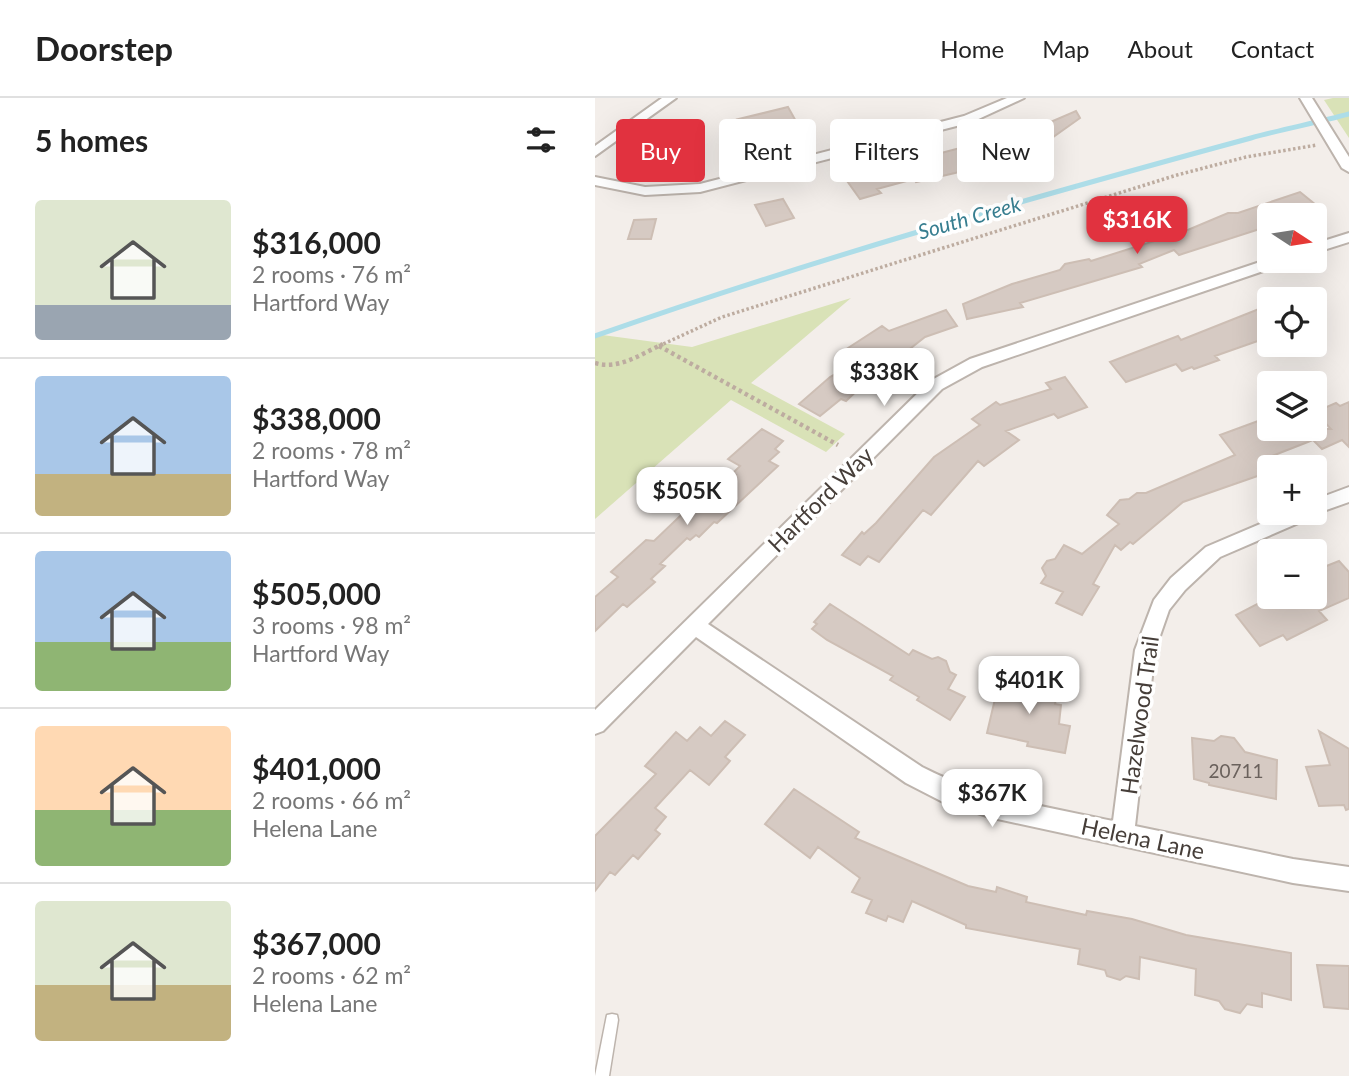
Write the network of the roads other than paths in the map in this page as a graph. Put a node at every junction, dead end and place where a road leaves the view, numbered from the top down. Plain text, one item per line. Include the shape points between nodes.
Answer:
1 (670, 98) edge
2 (1018, 98) edge
3 (1309, 103) edge
4 (595, 152) edge
5 (1349, 168) edge
6 (595, 181) edge
7 (1349, 237) edge
8 (1327, 245) edge
9 (1257, 268) edge
10 (1349, 494) edge
11 (1327, 503) edge
12 (1276, 525) edge
13 (695, 626) junction
14 (595, 724) edge
15 (1123, 833) junction
16 (1349, 879) edge
17 (612, 1020) dead end
18 (602, 1076) edge

1 - 4 street
2 - 6 street via 968,118 701,188 645,191
3 - 5 street
7 - 8 street
9 - 13 street, Hartford Way via 976,363 936,385
10 - 11 street
12 - 15 street, Hazelwood Trail via 1213,552 1161,606 1145,650
13 - 14 street, Hartford Way
13 - 15 street, Helena Lane via 914,775 949,793 993,807
15 - 16 street, Helena Lane
17 - 18 lane

